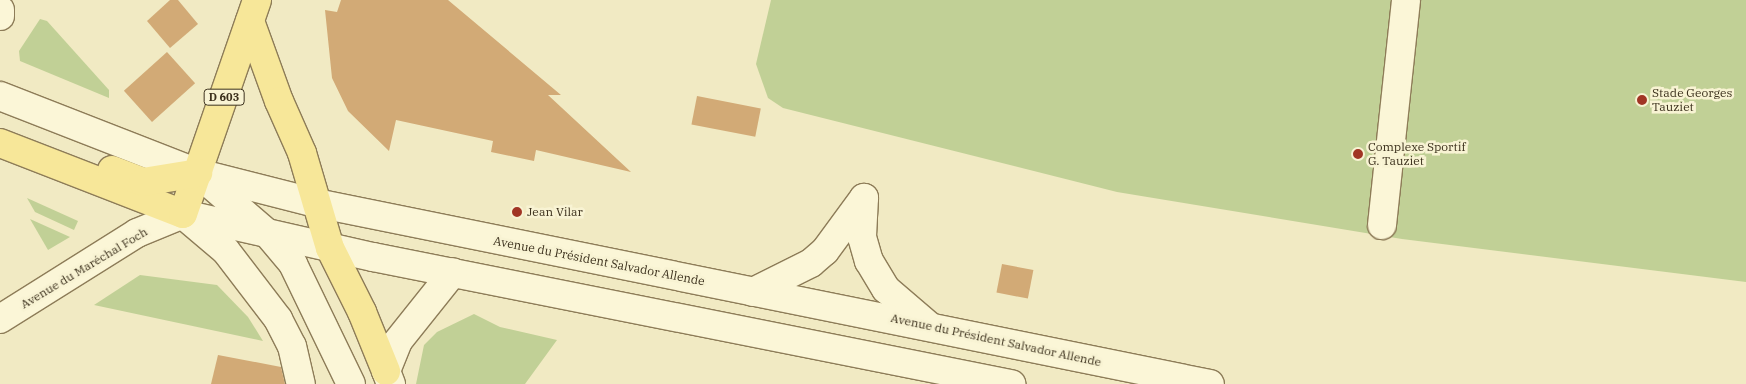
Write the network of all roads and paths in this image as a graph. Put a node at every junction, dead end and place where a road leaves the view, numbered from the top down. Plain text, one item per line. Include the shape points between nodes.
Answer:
1 (1406, 0) edge
2 (0, 10) edge
3 (254, 11) edge
4 (0, 16) edge
5 (0, 96) edge
6 (0, 124) edge
7 (0, 143) edge
8 (198, 173) junction
9 (316, 203) junction
10 (183, 214) junction
11 (1382, 225) dead end
12 (268, 234) junction
13 (330, 248) junction
14 (453, 272) junction
15 (753, 292) junction
16 (0, 319) edge
17 (929, 326) junction
18 (388, 378) edge
19 (301, 384) edge
20 (351, 384) edge
21 (1011, 384) edge
22 (1210, 384) edge

1 - 11 street
2 - 4 street
3 - 8 main road, D 603
3 - 9 main road via 279,101 302,153
5 - 8 street, Avenue du Président Salvador Allende
6 - 8 main road via 143,182
7 - 10 main road
8 - 9 street, Avenue du Président Salvador Allende
8 - 10 main road, D 603
8 - 12 street
9 - 13 main road
9 - 15 street, Avenue du Président Salvador Allende
10 - 12 street
10 - 16 street, Avenue du Maréchal Foch via 137,232
10 - 19 street via 226,251 273,311 292,346
12 - 13 street
12 - 20 street via 293,264
13 - 14 street
13 - 18 main road via 362,312
14 - 18 street via 398,341
14 - 21 street
15 - 17 street, Avenue du Président Salvador Allende
15 - 17 street via 811,263 825,251 864,198 862,237 869,261 886,289
17 - 22 street, Avenue du Président Salvador Allende

